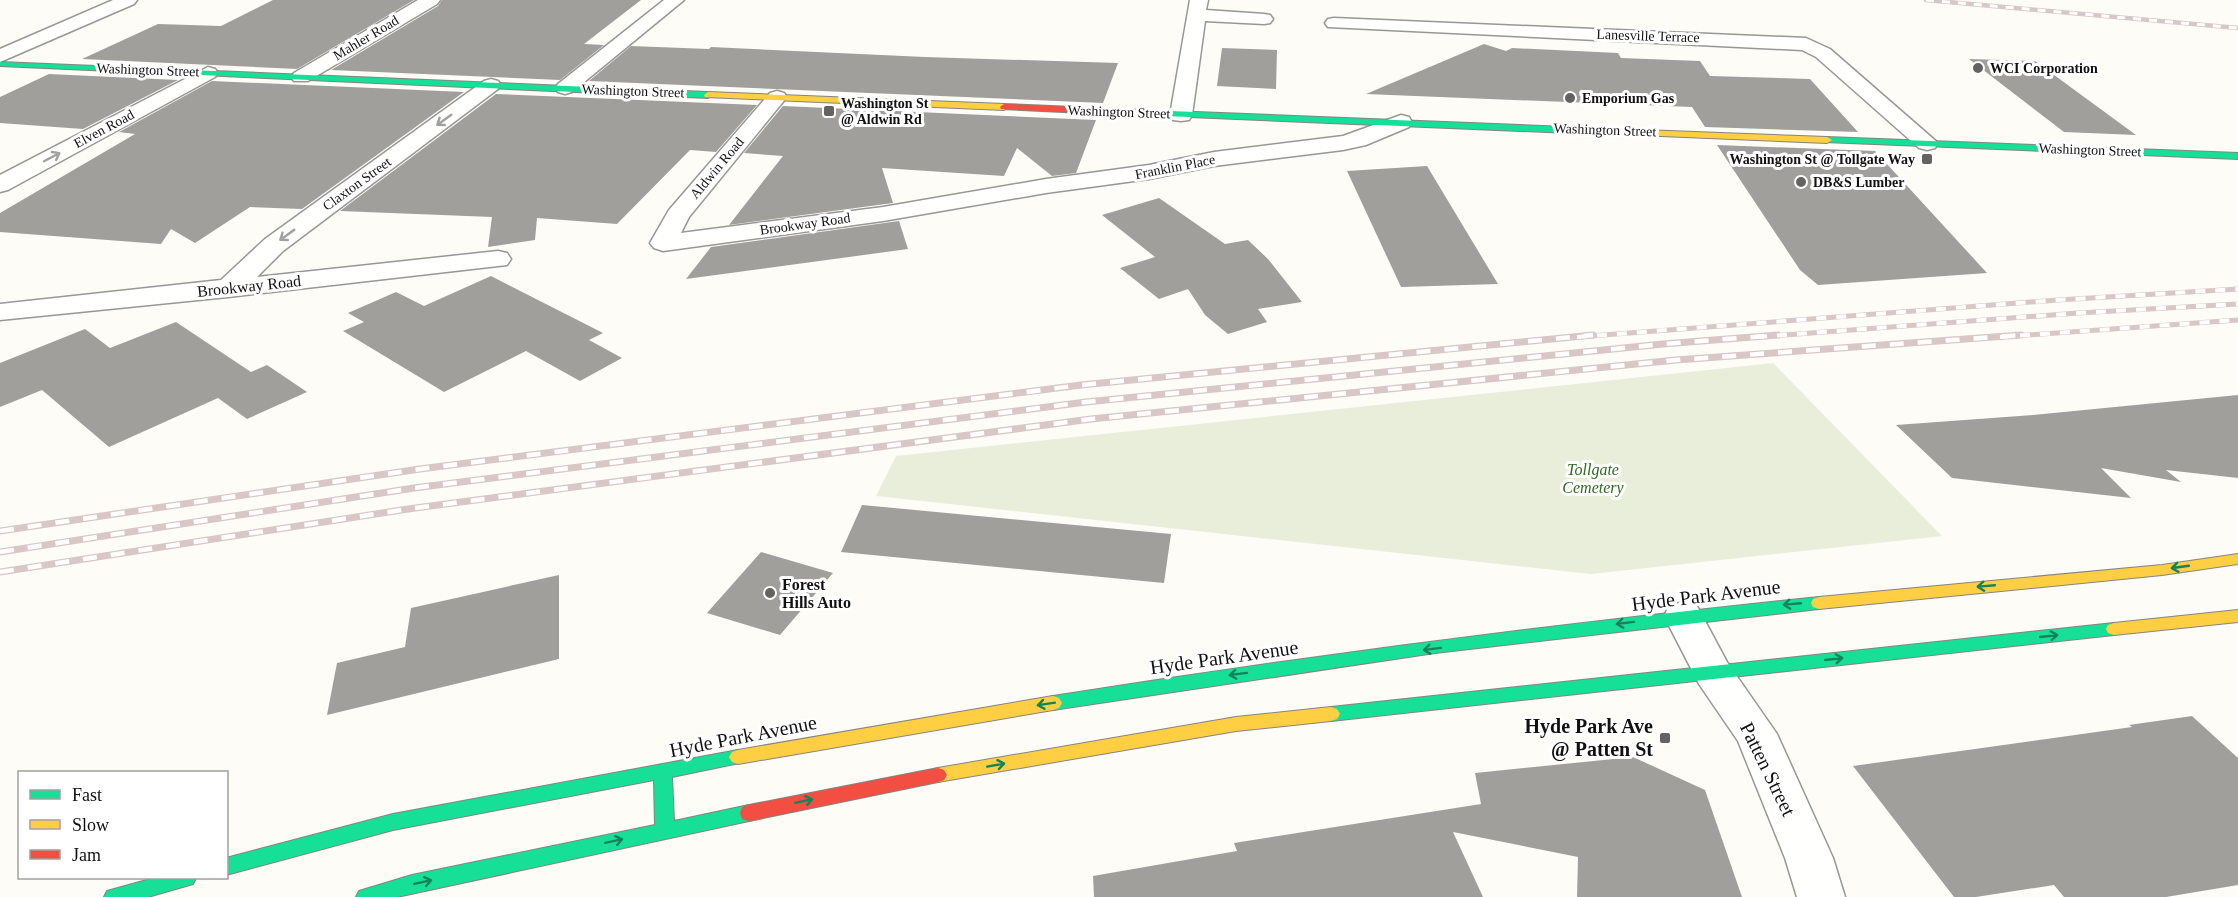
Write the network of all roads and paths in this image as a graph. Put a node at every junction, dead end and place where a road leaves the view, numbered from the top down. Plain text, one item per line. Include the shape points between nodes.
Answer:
1 (128, 0) edge
2 (431, 0) edge
3 (675, 0) edge
4 (1197, 8) edge
5 (1264, 19) dead end
6 (1334, 23) dead end
7 (0, 56) edge
8 (0, 64) edge
9 (208, 73) junction
10 (301, 77) junction
11 (491, 85) junction
12 (565, 88) junction
13 (777, 97) junction
14 (1181, 115) junction
15 (1401, 122) junction
16 (1927, 143) junction
17 (2238, 156) edge
18 (0, 184) edge
19 (947, 204) joint
20 (663, 243) joint
21 (498, 259) dead end
22 (228, 289) junction
23 (0, 312) edge
24 (2238, 559) edge
25 (1683, 616) junction
26 (2238, 616) edge
27 (1713, 673) junction
28 (663, 772) junction
29 (665, 830) junction
30 (228, 866) edge
31 (182, 879) edge
32 (114, 897) edge
33 (366, 897) edge
34 (1821, 897) edge

1 - 7 street
2 - 10 street, Mahler Road
3 - 12 street
4 - 5 street
4 - 14 street
6 - 16 street, Lanesville Terrace via 1806,44 1823,53
8 - 9 main road, Washington Street
9 - 10 main road, Washington Street
18 -> 9 street, Elven Road
10 - 11 main road, Washington Street
11 - 12 main road, Washington Street
11 -> 22 street, Claxton Street via 274,245
12 - 13 main road, Washington Street
13 - 14 main road, Washington Street
13 - 20 street, Aldwin Road via 678,215
14 - 15 main road, Washington Street
15 - 16 main road, Washington Street
15 - 19 street, Franklin Place via 1350,142 1214,159
16 - 17 main road, Washington Street
19 - 20 street, Brookway Road
21 - 22 street, Brookway Road
22 - 23 street, Brookway Road
24 -> 25 main road, Hyde Park Avenue
25 - 27 street, Patten Street
25 -> 28 main road, Hyde Park Avenue via 1200,679 852,736
27 -> 26 main road
29 -> 27 main road via 875,786 1236,724
27 - 34 street, Patten Street via 1756,735 1809,858
28 - 29 main road
28 - 30 main road, Hyde Park Avenue via 393,822
33 -> 29 main road
31 - 32 main road

